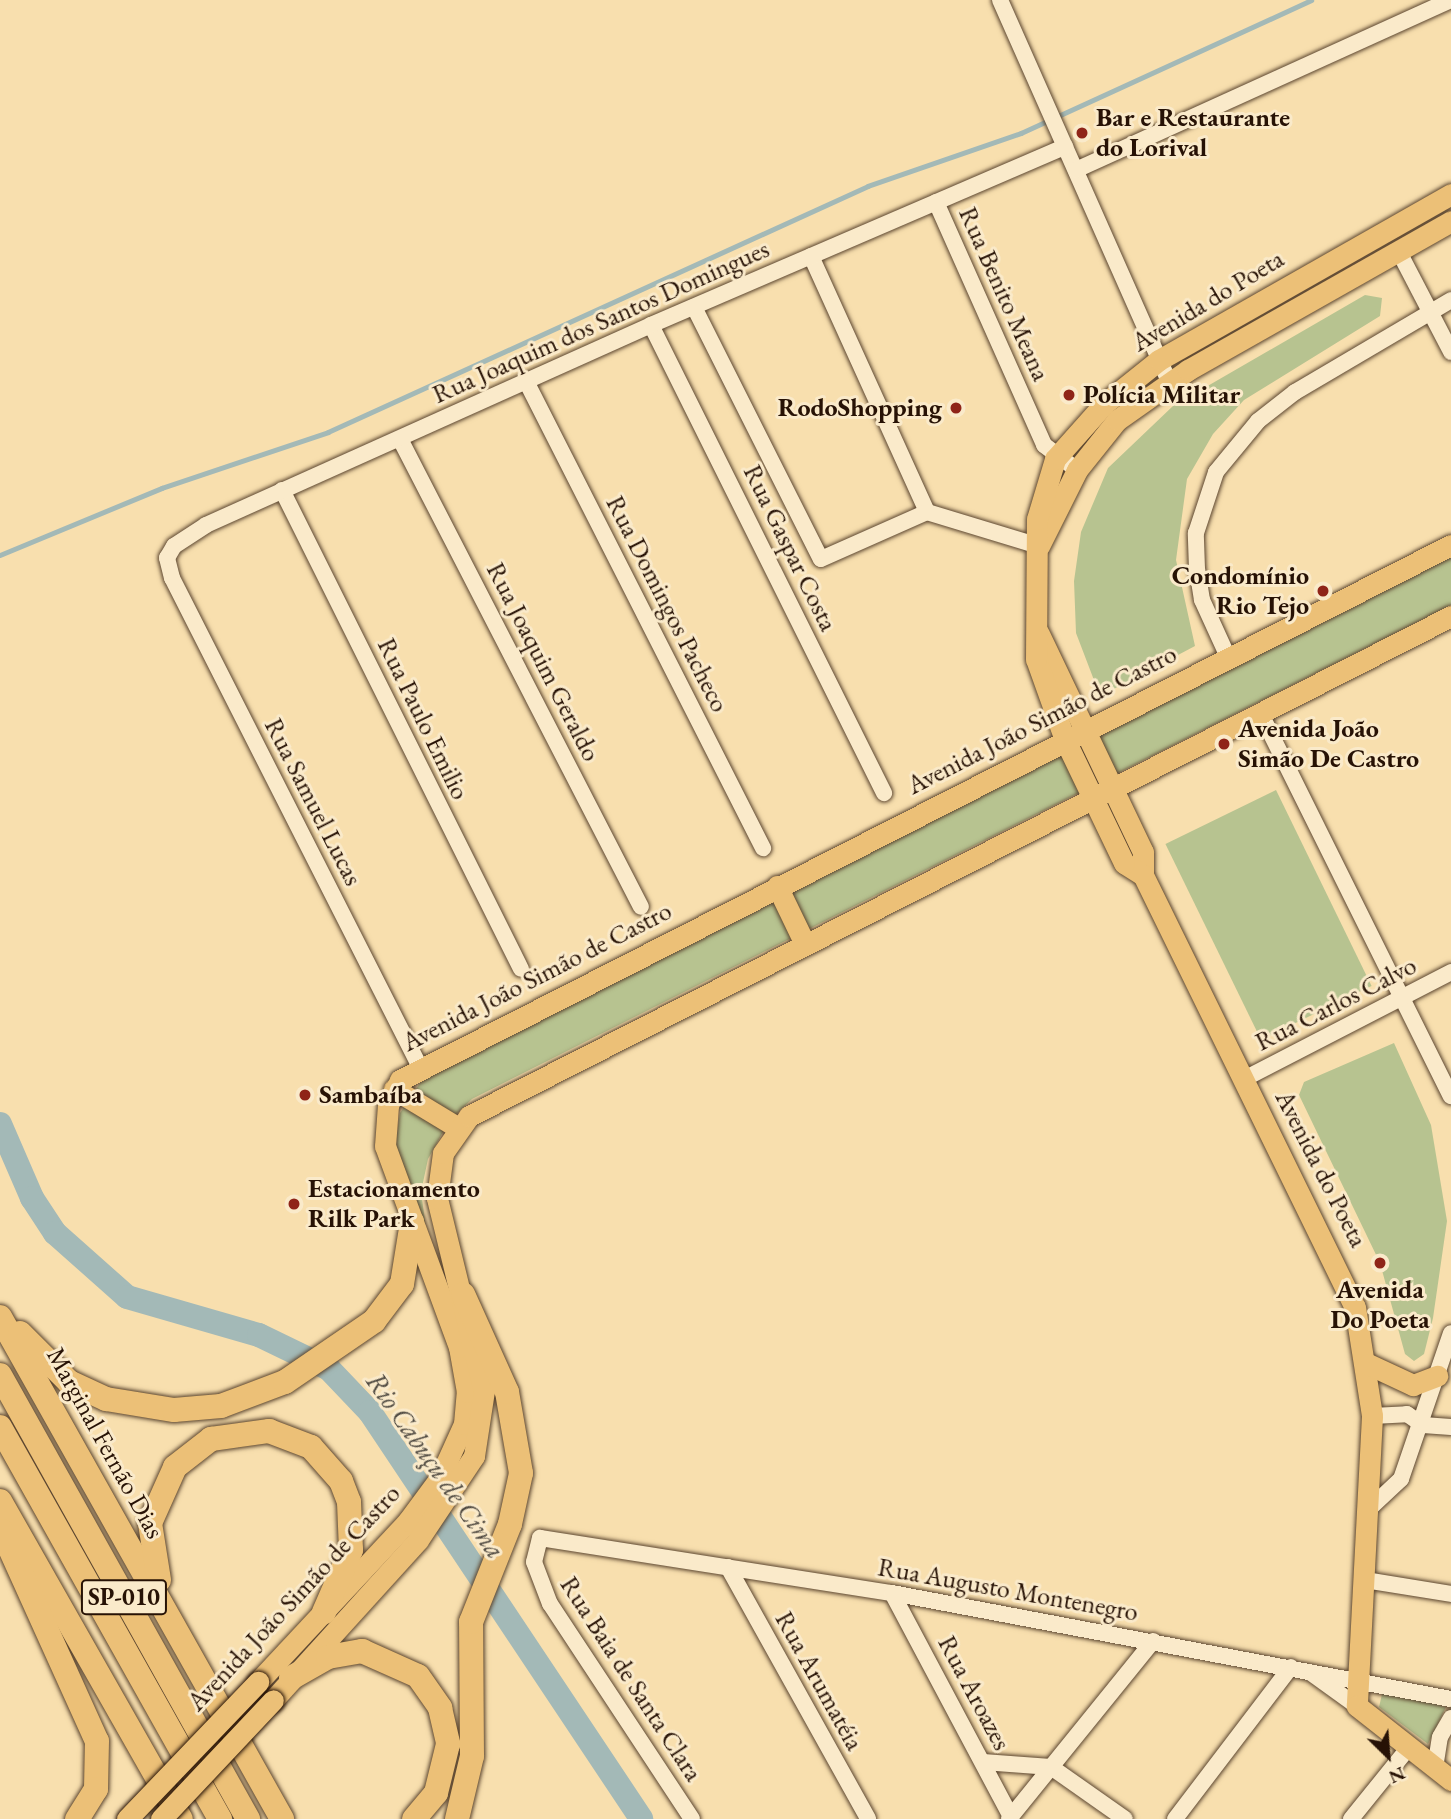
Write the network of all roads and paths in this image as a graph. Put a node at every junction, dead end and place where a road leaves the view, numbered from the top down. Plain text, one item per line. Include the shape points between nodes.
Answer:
1 (1000, 0) edge
2 (1450, 0) edge
3 (1063, 143) junction
4 (1076, 170) junction
5 (1451, 194) edge
6 (936, 202) junction
7 (1451, 221) edge
8 (1398, 250) junction
9 (811, 256) junction
10 (1451, 300) edge
11 (694, 307) junction
12 (1432, 312) junction
13 (651, 325) junction
14 (1451, 352) edge
15 (1158, 360) junction
16 (526, 381) junction
17 (1169, 382) junction
18 (400, 439) junction
19 (1055, 459) junction
20 (1077, 470) junction
21 (282, 491) junction
22 (927, 512) junction
23 (1451, 545) edge
24 (1039, 546) junction
25 (167, 558) joint
26 (1451, 616) edge
27 (1228, 657) junction
28 (1260, 712) junction
29 (1075, 735) junction
30 (1101, 792) junction
31 (884, 793) dead end
32 (763, 848) dead end
33 (776, 886) junction
34 (641, 907) dead end
35 (804, 942) junction
36 (520, 970) dead end
37 (1451, 972) edge
38 (1401, 999) junction
39 (420, 1067) junction
40 (1244, 1079) junction
41 (394, 1089) junction
42 (1451, 1097) edge
43 (457, 1127) junction
44 (412, 1222) junction
45 (463, 1294) junction
46 (0, 1315) edge
47 (1451, 1333) edge
48 (1368, 1364) junction
49 (0, 1375) edge
50 (1437, 1376) junction
51 (1372, 1416) junction
52 (1423, 1425) junction
53 (0, 1427) edge
54 (1451, 1427) edge
55 (0, 1501) edge
56 (1369, 1510) junction
57 (0, 1528) edge
58 (554, 1536) joint
59 (728, 1567) junction
60 (1365, 1580) junction
61 (892, 1593) junction
62 (1451, 1594) edge
63 (324, 1612) junction
64 (172, 1624) junction
65 (1153, 1641) junction
66 (1298, 1668) junction
67 (291, 1678) junction
68 (1359, 1680) junction
69 (1451, 1699) edge
70 (1357, 1706) junction
71 (1451, 1718) edge
72 (1409, 1748) junction
73 (983, 1762) junction
74 (1051, 1767) junction
75 (1443, 1774) edge
76 (258, 1776) junction
77 (1010, 1818) edge
78 (76, 1819) edge
79 (127, 1819) edge
80 (161, 1819) edge
81 (181, 1819) edge
82 (220, 1819) edge
83 (248, 1819) edge
84 (282, 1819) edge
85 (302, 1819) edge
86 (414, 1819) edge
87 (457, 1819) edge
88 (692, 1819) edge
89 (868, 1819) edge
90 (1125, 1819) edge
91 (1175, 1819) edge
92 (1351, 1819) edge

1 - 3 street
2 - 4 street
3 - 4 street
3 - 6 street, Rua Joaquim dos Santos Domingues
4 - 15 street
5 - 15 main road, Avenida do Poeta
6 - 9 street, Rua Joaquim dos Santos Domingues
6 - 19 street, Rua Benito Meana
7 - 8 main road, Avenida do Poeta
8 - 12 street
8 - 17 main road, Avenida do Poeta
9 - 11 street, Rua Joaquim dos Santos Domingues
9 - 22 street
10 - 12 street
11 - 13 street, Rua Joaquim dos Santos Domingues
11 - 22 street via 821,559
12 - 14 street
12 - 27 street via 1295,392 1258,421 1216,471 1196,533 1197,569 1202,600
13 - 16 street, Rua Joaquim dos Santos Domingues
13 - 31 street, Rua Gaspar Costa
15 - 17 street
15 - 19 main road, Avenida do Poeta via 1104,404
16 - 18 street, Rua Joaquim dos Santos Domingues
16 - 32 street, Rua Domingos Pacheco
17 - 20 main road, Avenida do Poeta via 1117,420
18 - 21 street, Rua Joaquim dos Santos Domingues
18 - 34 street, Rua Joaquim Geraldo
19 - 20 street
19 - 24 main road, Avenida do Poeta via 1037,519
20 - 24 main road, Avenida do Poeta
21 - 25 street, Rua Joaquim dos Santos Domingues via 182,537
21 - 36 street, Rua Paulo Emilio
22 - 24 street
23 - 27 main road, Avenida João Simão de Castro
24 - 29 main road, Avenida do Poeta via 1040,634
25 - 39 street, Rua Samuel Lucas via 178,591
26 - 28 main road
27 - 29 main road, Avenida João Simão de Castro
28 - 30 main road
28 - 38 street
29 - 30 main road, Avenida do Poeta
29 - 33 main road, Avenida João Simão de Castro
30 - 35 main road
30 - 40 main road, Avenida do Poeta via 1124,863 1143,875
33 - 35 main road
33 - 39 main road, Avenida João Simão de Castro
35 - 43 main road via 506,1093
37 - 38 street, Rua Carlos Calvo
38 - 40 street, Rua Carlos Calvo
38 - 42 street
39 - 41 main road, Avenida João Simão de Castro
40 - 48 main road, Avenida do Poeta via 1338,1267
41 - 43 main road
41 - 44 main road, Avenida João Simão de Castro via 385,1146
43 - 45 main road, Avenida João Simão de Castro via 436,1174 445,1248
44 - 46 highway via 402,1284 374,1321 285,1382 199,1409 106,1399 69,1382
44 - 63 main road, Avenida João Simão de Castro via 459,1346 467,1392 464,1424 439,1479 408,1521
45 - 67 main road, Avenida João Simão de Castro via 484,1411 474,1457 453,1495 418,1540
45 - 87 highway via 500,1370 518,1441 519,1487 471,1622 472,1756
46 - 64 highway, Marginal Fernão Dias / SP-010
47 - 50 street
48 - 50 main road via 1413,1385
48 - 51 main road, Avenida do Poeta
49 - 83 highway, SP-010
50 - 52 street
51 - 52 street via 1407,1414
51 - 56 main road, Avenida do Poeta
52 - 54 street
52 - 56 street via 1394,1491
53 - 82 highway, SP-010
55 - 81 highway, SP-010
56 - 60 main road, Avenida do Poeta
57 - 78 highway via 97,1741 96,1789
58 - 59 street, Rua Augusto Montenegro
58 - 88 street, Rua Baia de Santa Clara via 540,1538 534,1548 541,1587
59 - 61 street, Rua Augusto Montenegro
59 - 89 street, Rua Arumatéia
60 - 62 street
60 - 68 main road, Avenida do Poeta
61 - 65 street, Rua Augusto Montenegro
61 - 73 street, Rua Aroazes
63 - 64 highway via 351,1550 341,1481 311,1447 251,1429 211,1439 189,1453 155,1505 151,1554
63 - 79 main road, Avenida João Simão de Castro, bridge
64 - 76 highway, Marginal Fernão Dias / SP-010
65 - 66 street, Rua Augusto Montenegro
65 - 74 street
66 - 68 street, Rua Augusto Montenegro
66 - 70 street
66 - 91 street
67 - 80 main road, Avenida João Simão de Castro, bridge
67 - 86 highway via 328,1657 362,1651 418,1676 440,1708 448,1744 436,1793
68 - 69 street, Rua Augusto Montenegro
68 - 70 main road, Avenida do Poeta
70 - 72 main road
71 - 75 street via 1440,1737
72 - 75 main road
72 - 92 street
73 - 74 street
73 - 77 street, Rua Aroazes
74 - 77 street
74 - 90 street
76 - 84 highway, Marginal Fernão Dias / SP-010
76 - 85 highway

